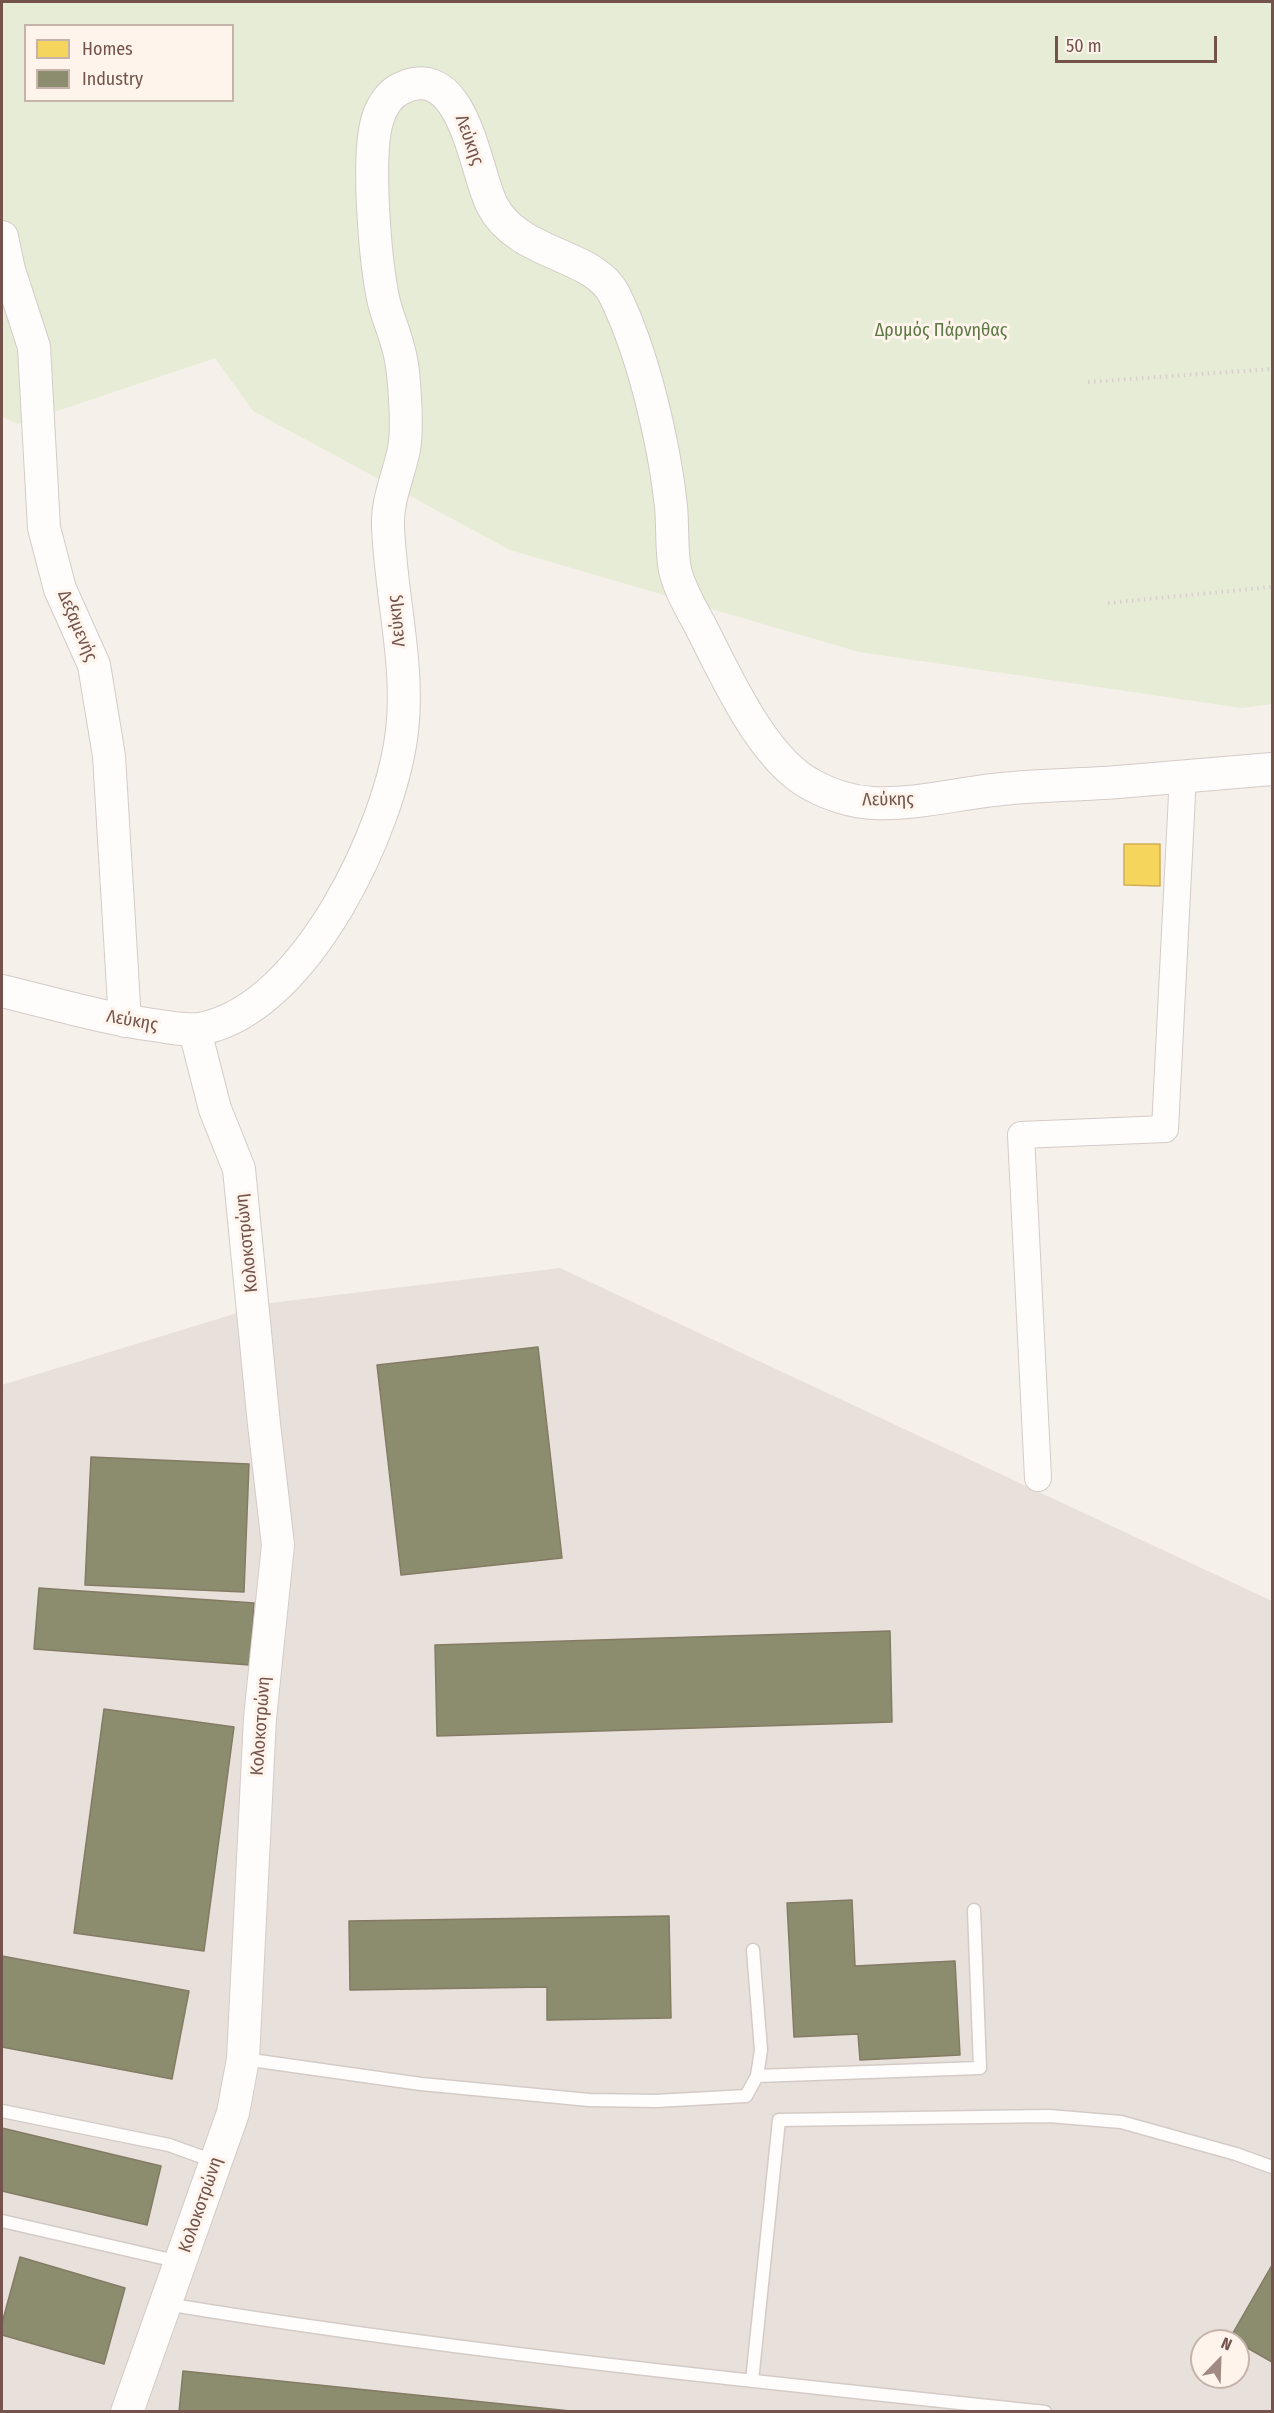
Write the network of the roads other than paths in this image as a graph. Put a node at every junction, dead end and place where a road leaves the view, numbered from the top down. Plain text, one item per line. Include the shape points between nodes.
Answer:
1 (2, 237) edge
2 (1272, 769) edge
3 (1182, 775) junction
4 (2, 991) edge
5 (126, 1021) junction
6 (195, 1031) junction
7 (1038, 1478) dead end
8 (974, 1910) dead end
9 (753, 1950) dead end
10 (243, 2058) junction
11 (756, 2076) junction
12 (2, 2111) edge
13 (217, 2162) junction
14 (1272, 2167) edge
15 (2, 2221) edge
16 (181, 2262) junction
17 (166, 2304) junction
18 (752, 2381) junction
19 (127, 2412) edge
20 (1045, 2412) edge

1 - 5 street, Δεξαμενής via 34,347 44,528 60,589 94,665 109,756
2 - 3 street, Λεύκης
3 - 6 street, Λεύκης via 1005,788 895,803 843,798 806,783 780,759 737,700 682,591 673,555 671,507 660,446 640,364 610,286 590,271 519,237 503,222 486,191 458,108 428,85 409,85 397,90 379,114 373,209 383,299 400,352 405,404 406,440 387,515 400,638 403,726 392,784 379,826 339,906 305,954 282,982 256,1004 228,1022
3 - 7 street via 1166,1129 1021,1135
4 - 5 street, Λεύκης
5 - 6 street, Λεύκης
6 - 10 street, Κολοκοτρώνη via 215,1109 239,1169 278,1545 260,1718
8 - 11 lane via 980,2068
9 - 11 lane via 761,2050
10 - 11 lane via 421,2084 589,2100 746,2096
10 - 13 street, Κολοκοτρώνη via 233,2113
12 - 13 lane via 169,2145
13 - 16 street, Κολοκοτρώνη
14 - 18 lane via 1121,2122 1049,2116 779,2120
15 - 16 lane
16 - 17 street, Κολοκοτρώνη
17 - 18 lane
17 - 19 street, Κολοκοτρώνη
18 - 20 lane

